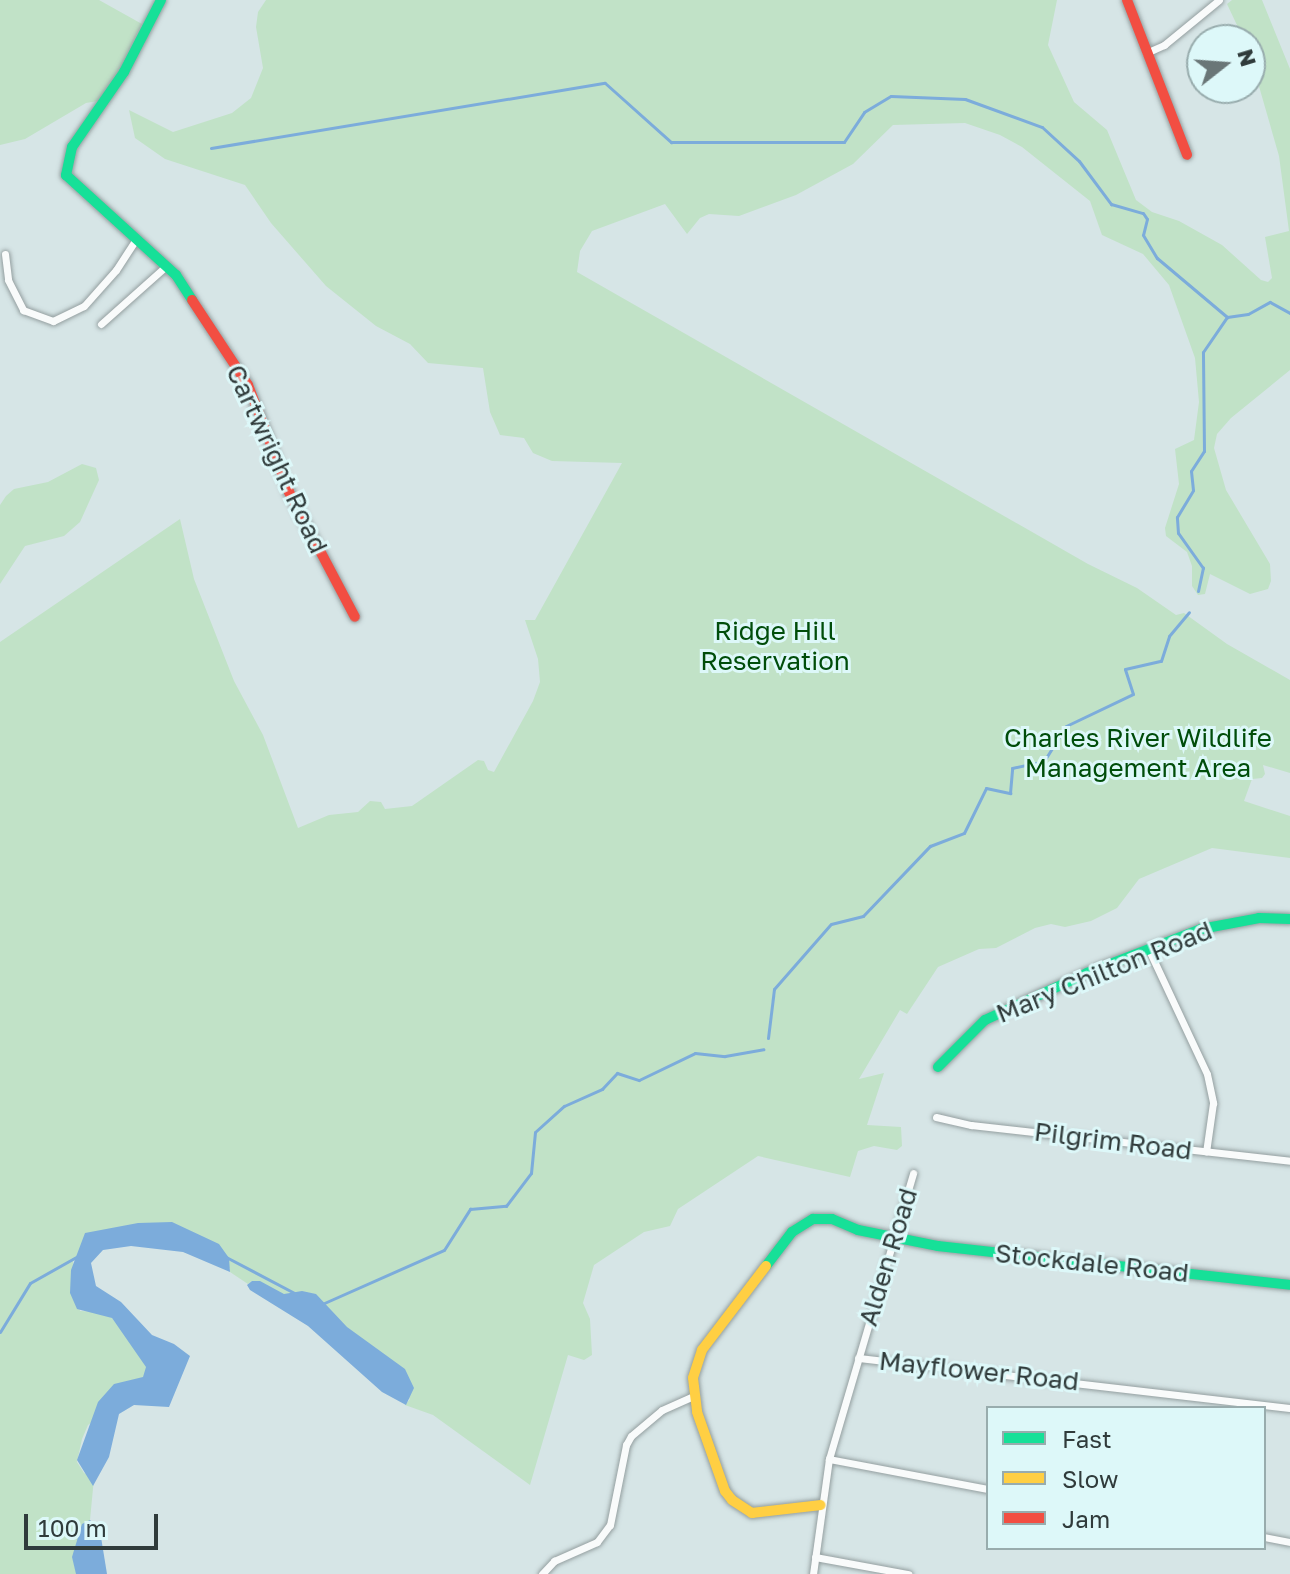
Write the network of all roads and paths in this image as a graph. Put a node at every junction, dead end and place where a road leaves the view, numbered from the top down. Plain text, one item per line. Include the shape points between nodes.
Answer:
1 (1127, 0) edge
2 (1219, 0) edge
3 (158, 1) edge
4 (1146, 53) junction
5 (1187, 155) dead end
6 (136, 239) junction
7 (5, 254) dead end
8 (166, 266) junction
9 (101, 324) dead end
10 (355, 617) dead end
11 (1290, 919) edge
12 (1148, 948) junction
13 (938, 1067) dead end
14 (936, 1117) dead end
15 (1206, 1152) junction
16 (1290, 1161) edge
17 (913, 1173) dead end
18 (895, 1238) junction
19 (1290, 1285) edge
20 (858, 1358) junction
21 (694, 1396) junction
22 (1290, 1408) edge
23 (829, 1459) junction
24 (986, 1489) edge
25 (821, 1505) junction
26 (1266, 1537) edge
27 (1290, 1542) edge
28 (815, 1557) junction
29 (542, 1574) edge
30 (813, 1574) edge
31 (908, 1574) edge

1 - 4 street
2 - 4 street via 1164,45
3 - 6 street, Cartwright Road via 130,62 67,160 66,175
4 - 5 street
6 - 7 street via 84,306 53,321 23,310 8,280
6 - 8 street, Cartwright Road
8 - 9 street
8 - 10 street, Cartwright Road via 248,385 289,492
11 - 12 street, Mary Chilton Road via 1213,926
12 - 13 street, Mary Chilton Road via 985,1020
12 - 15 street via 1207,1074 1213,1103
14 - 15 street, Pilgrim Road
15 - 16 street, Pilgrim Road
17 - 18 street, Alden Road
18 - 19 street, Stockdale Road
18 - 20 street, Alden Road
18 - 21 street, Stockdale Road via 832,1219 801,1225 702,1350 694,1366
20 - 22 street, Mayflower Road
20 - 23 street, Alden Road
21 - 25 street via 725,1491 741,1508 769,1514
21 - 29 street via 662,1410 631,1436 610,1525 597,1542 554,1561
23 - 24 street
23 - 25 street, Alden Road
25 - 28 street, Alden Road
26 - 27 street
28 - 30 street, Alden Road
28 - 31 street

